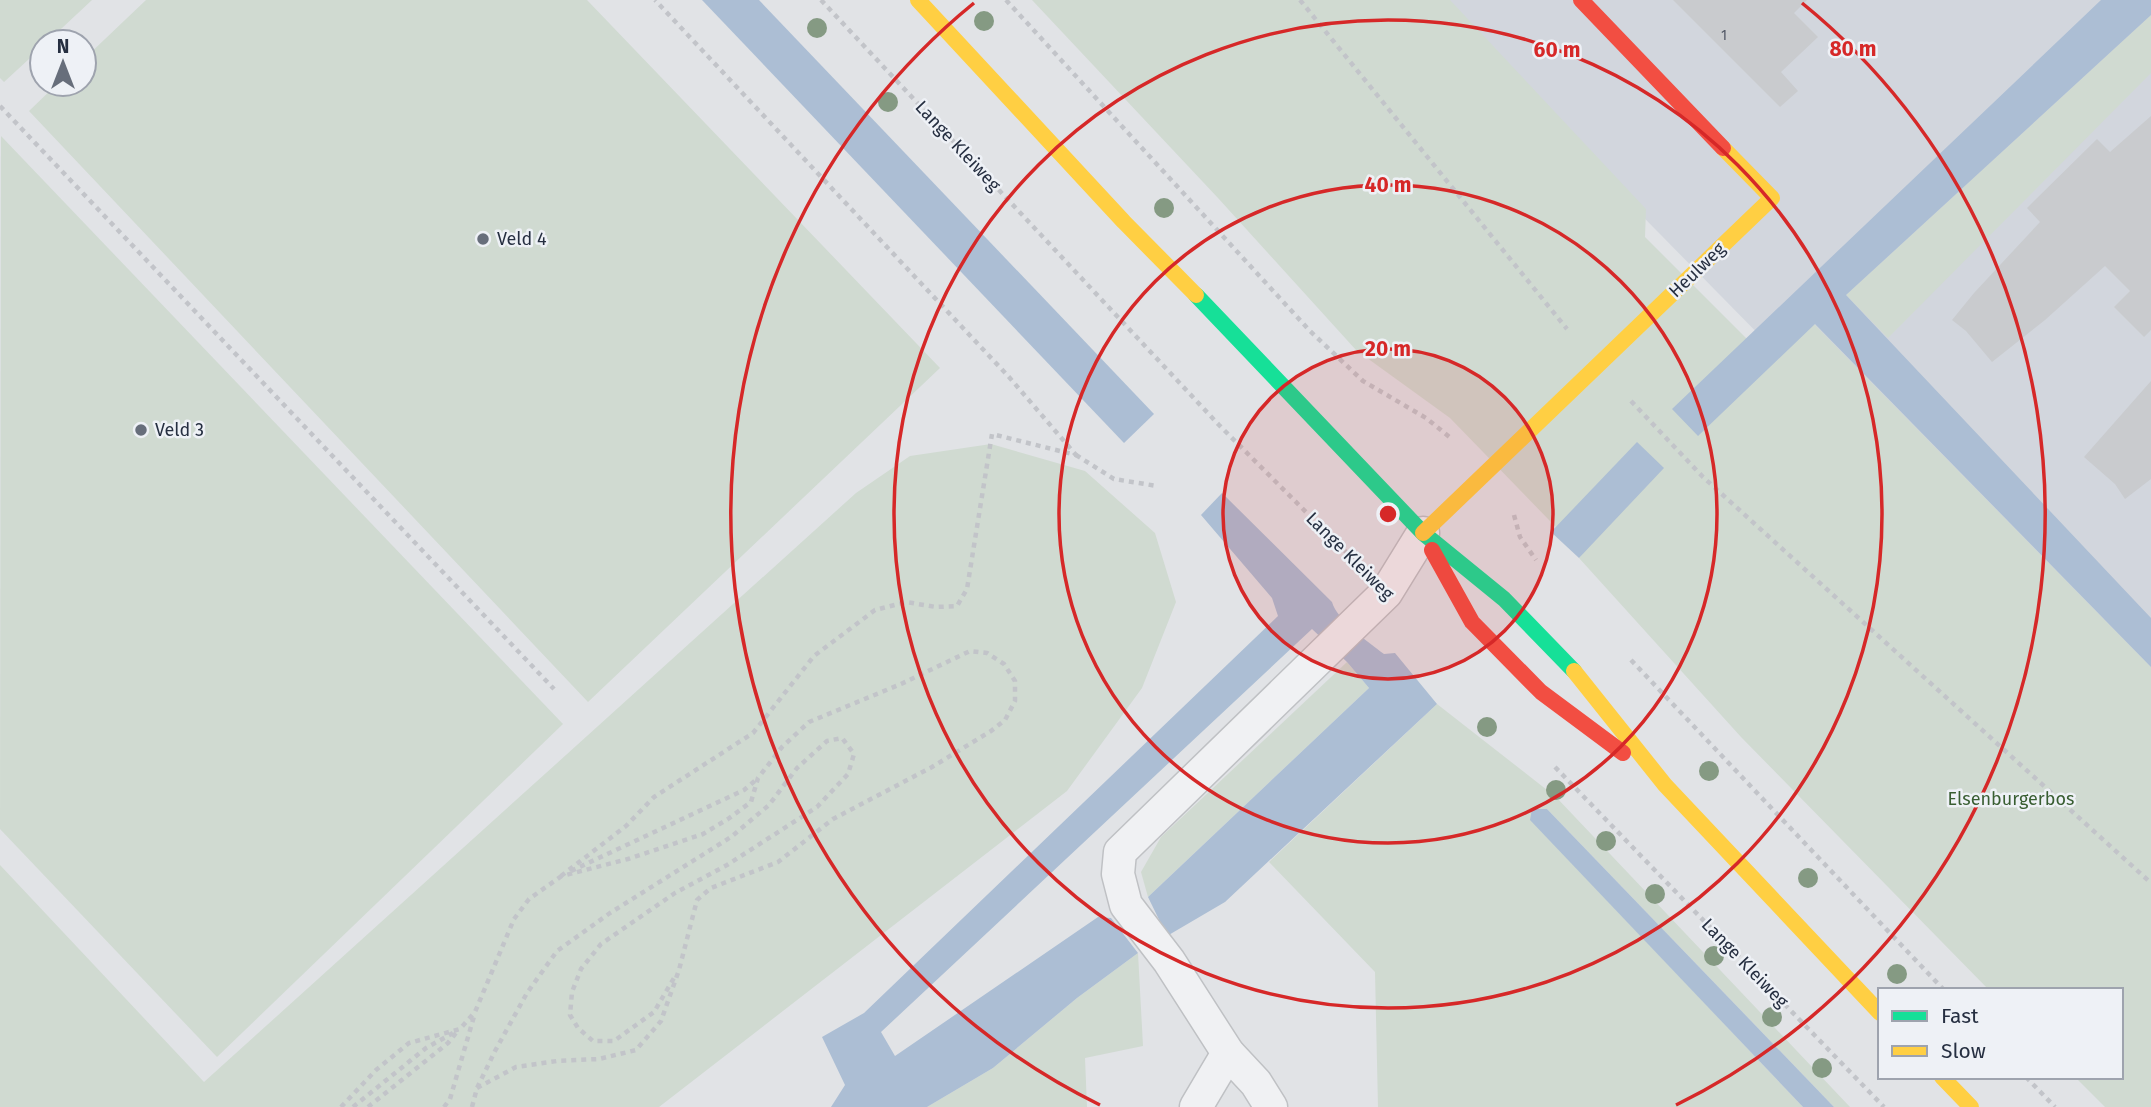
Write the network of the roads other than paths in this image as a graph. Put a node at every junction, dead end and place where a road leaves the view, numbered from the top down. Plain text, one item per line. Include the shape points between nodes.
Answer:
1 (918, 0) edge
2 (1581, 0) edge
3 (1423, 533) junction
4 (1665, 785) junction
5 (1878, 1011) edge
6 (1228, 1053) junction
7 (1944, 1079) edge
8 (1196, 1107) edge
9 (1271, 1107) edge
10 (1971, 1107) edge

1 - 3 street via 1114,212
2 - 3 street, Heulweg via 1772,198
3 - 4 street via 1504,599 1571,667
3 - 4 street via 1472,622 1541,692
3 - 6 lane via 1386,593 1120,852 1118,874 1126,905 1169,961
4 - 5 street
6 - 8 lane
6 - 9 lane
7 - 10 street

